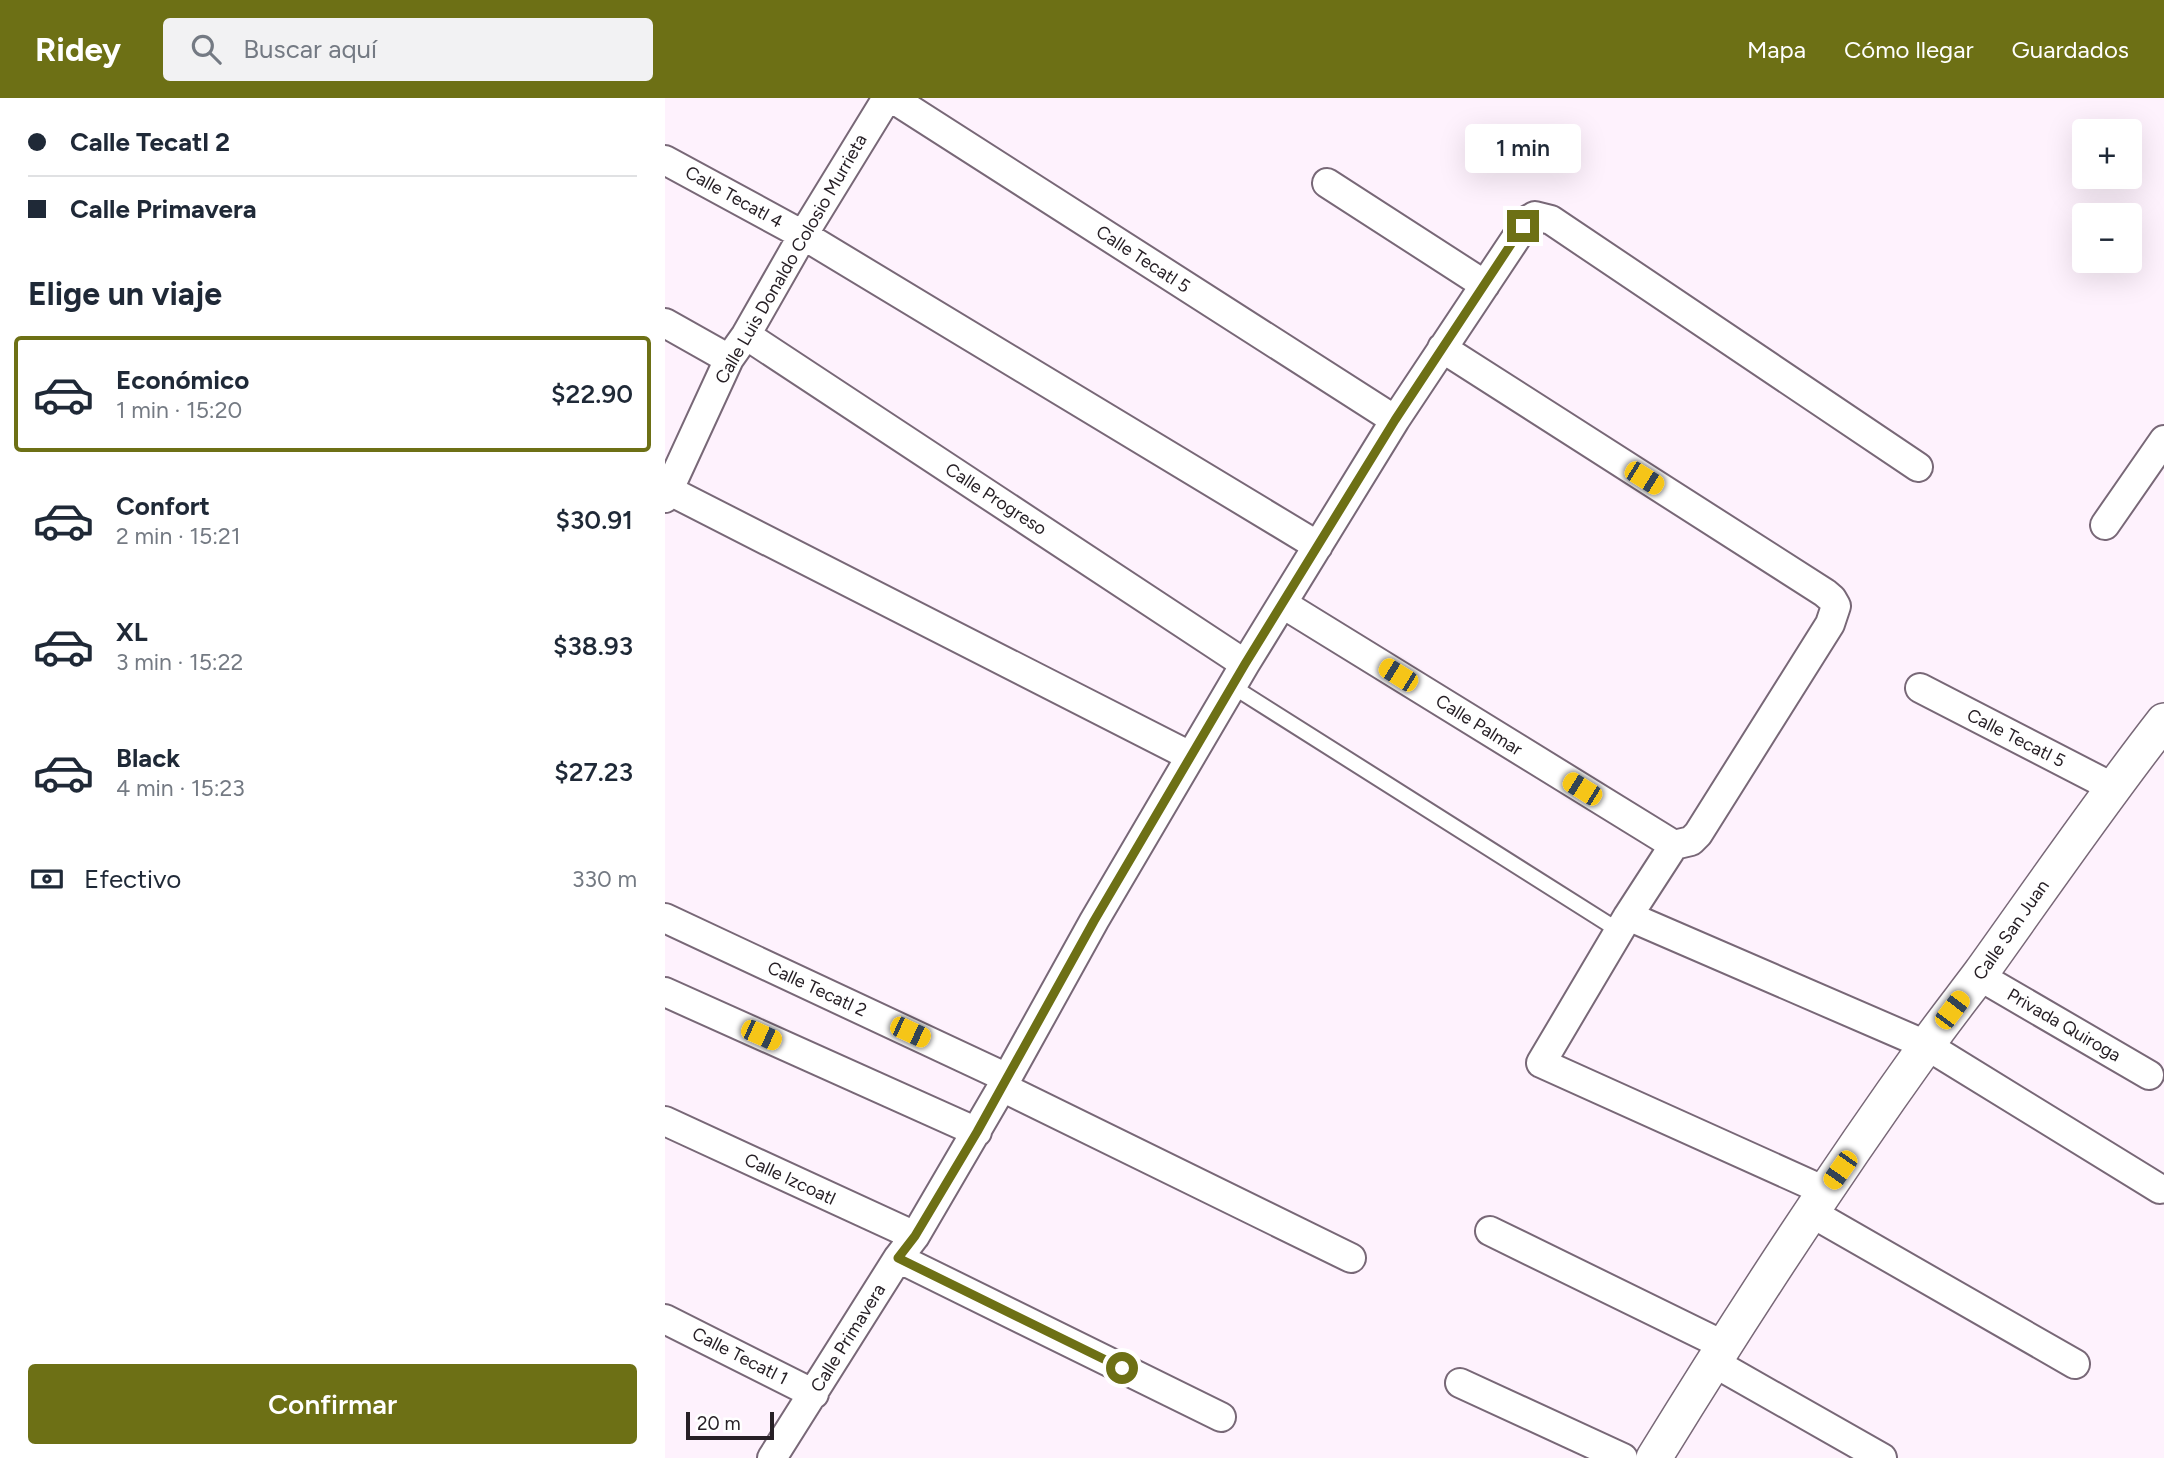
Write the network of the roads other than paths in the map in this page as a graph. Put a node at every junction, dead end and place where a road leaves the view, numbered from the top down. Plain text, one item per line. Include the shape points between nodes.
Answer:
1 (889, 98) edge
2 (665, 160) edge
3 (1327, 183) dead end
4 (803, 235) junction
5 (1485, 285) junction
6 (665, 323) edge
7 (746, 335) junction
8 (1442, 348) junction
9 (729, 359) junction
10 (1395, 420) junction
11 (2164, 440) edge
12 (1918, 467) dead end
13 (667, 494) edge
14 (2105, 525) dead end
15 (1318, 547) junction
16 (1283, 604) junction
17 (1239, 675) junction
18 (1920, 688) dead end
19 (2164, 721) edge
20 (1190, 755) junction
21 (2112, 787) junction
22 (1674, 845) junction
23 (665, 918) edge
24 (1624, 924) junction
25 (1979, 976) junction
26 (665, 992) edge
27 (1926, 1045) junction
28 (2149, 1075) dead end
29 (1005, 1083) junction
30 (665, 1121) edge
31 (977, 1132) junction
32 (2160, 1189) dead end
33 (1818, 1201) junction
34 (1490, 1231) dead end
35 (915, 1236) junction
36 (898, 1258) junction
37 (1351, 1258) dead end
38 (665, 1319) edge
39 (1718, 1353) junction
40 (2075, 1364) dead end
41 (1460, 1382) dead end
42 (814, 1394) junction
43 (1221, 1418) dead end
44 (772, 1458) edge
45 (1623, 1458) edge
46 (1654, 1458) edge
47 (1882, 1458) edge

1 - 4 street, Calle Luis Donaldo Colosio Murrieta
1 - 10 street, Calle Tecatl 5
2 - 4 street, Calle Tecatl 4
3 - 5 street
4 - 7 street, Calle Luis Donaldo Colosio Murrieta
4 - 15 street, Calle Tecatl 4
5 - 8 street, Calle Primavera
5 - 12 street, Calle Primavera via 1528,219 1551,220
6 - 9 street
7 - 9 street, Calle Luis Donaldo Colosio Murrieta
7 - 17 street, Calle Progreso
8 - 10 street, Calle Primavera
8 - 22 street via 1825,593 1836,606 1831,624 1698,834
9 - 13 street, Calle Luis Donaldo Colosio Murrieta
10 - 15 street, Calle Primavera
11 - 14 street
13 - 20 street
15 - 16 street, Calle Primavera
16 - 17 street, Calle Primavera
16 - 22 street, Calle Palmar
17 - 20 street, Calle Primavera
17 - 24 lane
18 - 21 street, Calle Tecatl 5
19 - 21 street, Calle San Juan
20 - 29 street, Calle Primavera
21 - 25 street, Calle San Juan
22 - 24 street
23 - 29 street, Calle Tecatl 2
24 - 27 street
24 - 33 street via 1541,1063
25 - 27 street, Calle San Juan
25 - 28 street, Privada Quiroga
26 - 31 street
27 - 32 street
27 - 33 street, Calle San Juan
29 - 31 street, Calle Primavera
29 - 37 street, Calle Tecatl 2
30 - 35 street, Calle Izcoatl
31 - 35 street, Calle Primavera
33 - 39 street, Calle San Juan
33 - 40 street
34 - 39 street
35 - 36 street, Calle Primavera
36 - 42 street, Calle Primavera
36 - 43 street
38 - 42 street, Calle Tecatl 1
39 - 46 street, Calle San Juan
39 - 47 street
41 - 45 street
42 - 44 street, Calle Primavera

